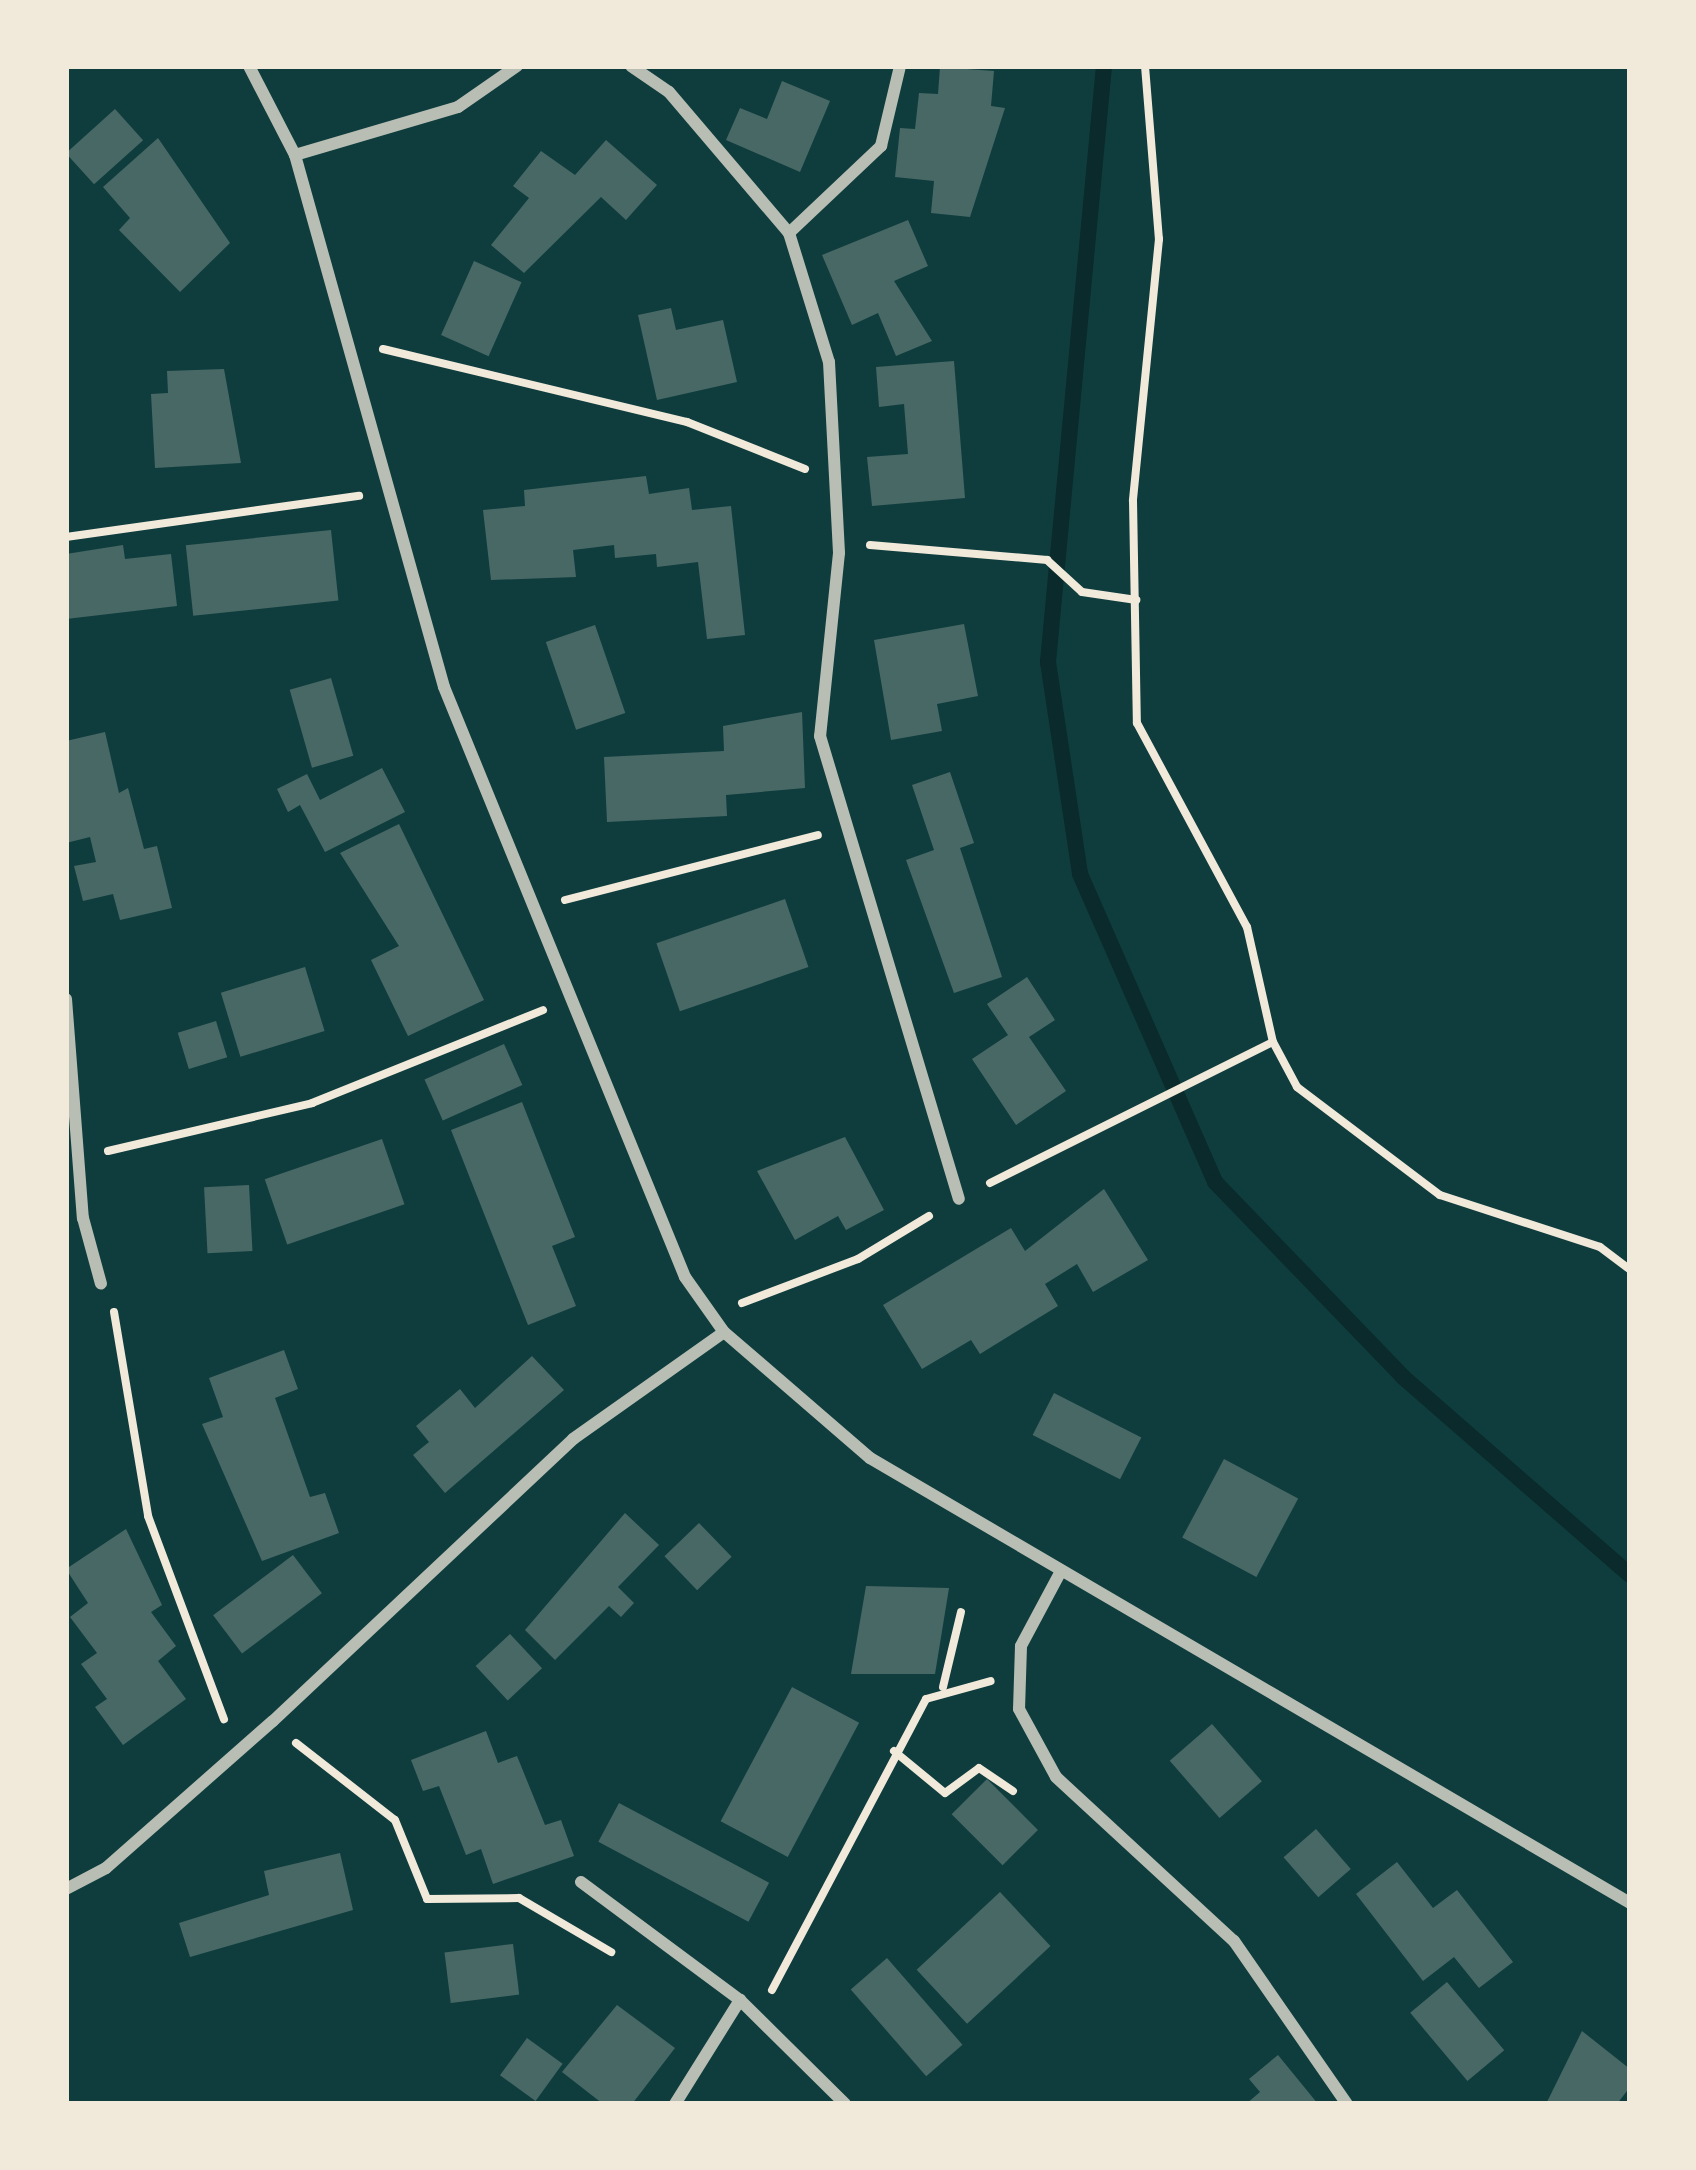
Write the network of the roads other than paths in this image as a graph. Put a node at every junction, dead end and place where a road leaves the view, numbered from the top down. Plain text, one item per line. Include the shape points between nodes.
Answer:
1 (249, 66) edge
2 (517, 66) edge
3 (632, 66) edge
4 (900, 66) edge
5 (295, 155) junction
6 (789, 233) junction
7 (66, 1000) edge
8 (958, 1199) road end
9 (83, 1218) junction
10 (66, 1224) edge
11 (101, 1284) road end
12 (724, 1331) junction
13 (1060, 1571) junction
14 (581, 1882) dead end
15 (66, 1889) edge
16 (1630, 1903) edge
17 (740, 2000) junction
18 (675, 2104) edge
19 (845, 2104) edge
20 (1347, 2104) edge

1 - 5 street
2 - 5 street via 458,107
3 - 6 street via 669,92
4 - 6 street via 881,146
5 - 12 street via 444,687 685,1277
6 - 8 street via 829,362 839,554 820,736
7 - 9 street
9 - 10 street
9 - 11 street
12 - 13 street via 870,1458
12 - 15 street via 573,1439 273,1720 106,1868
13 - 16 street
13 - 20 street via 1021,1646 1018,1708 1056,1777 1234,1941
14 - 17 street
17 - 18 street
17 - 19 street

